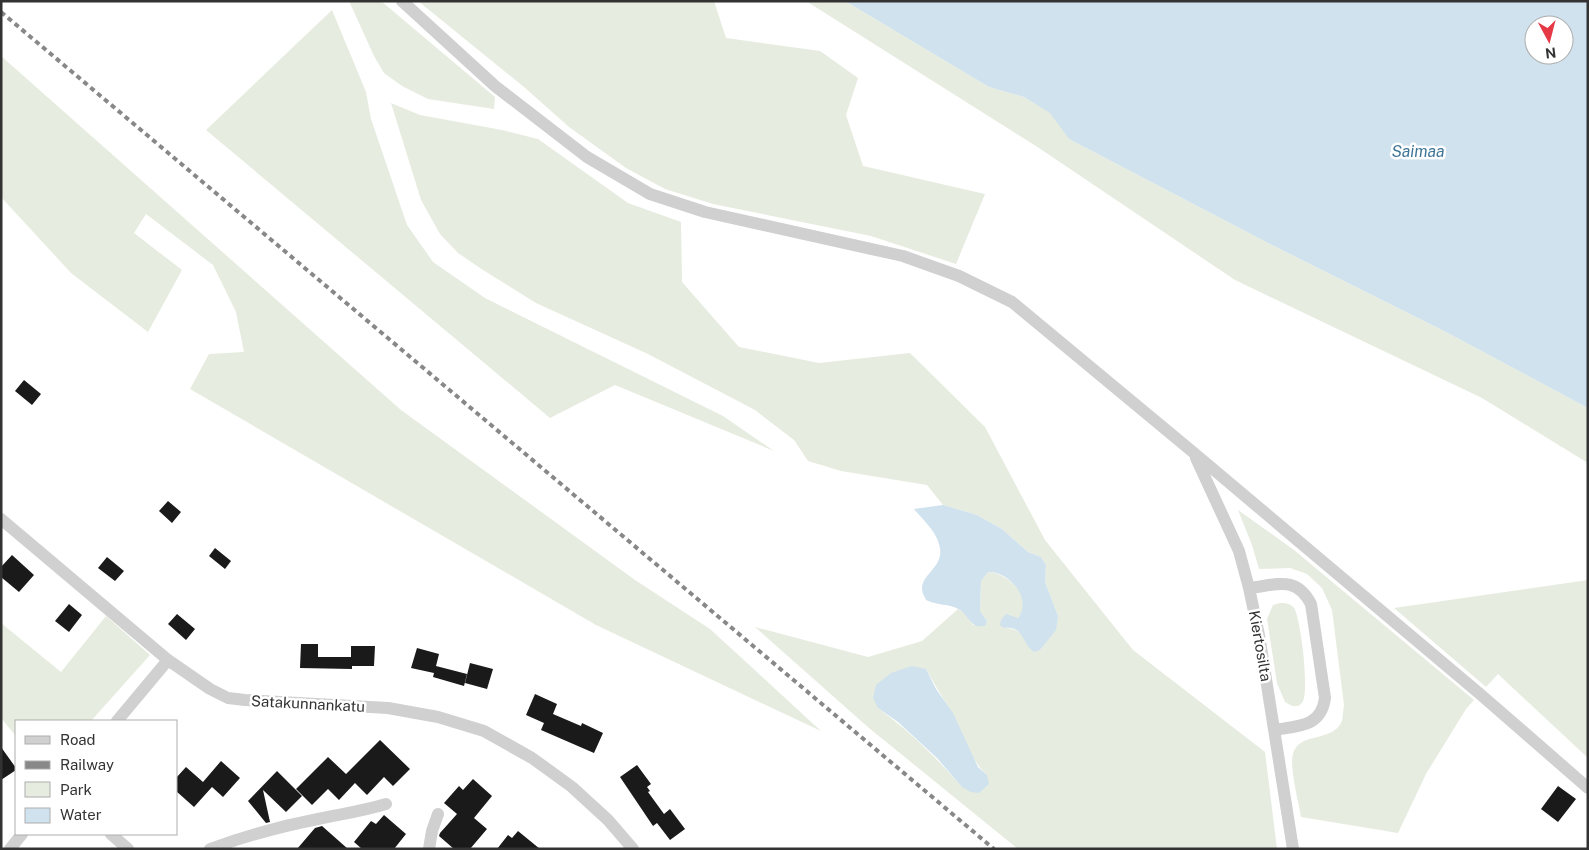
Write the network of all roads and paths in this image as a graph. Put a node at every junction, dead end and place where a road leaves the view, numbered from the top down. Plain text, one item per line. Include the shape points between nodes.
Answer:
1 (402, 1) edge
2 (1194, 453) junction
3 (1, 519) edge
4 (1249, 588) junction
5 (168, 660) junction
6 (119, 720) edge
7 (1274, 730) junction
8 (1588, 788) edge
9 (386, 804) dead end
10 (438, 814) dead end
11 (21, 835) edge
12 (112, 835) edge
13 (10, 849) edge
14 (128, 849) edge
15 (210, 849) edge
16 (429, 849) edge
17 (633, 849) edge
18 (1293, 849) edge

1 - 2 street via 495,86 587,157 650,194 705,212 903,256 959,276 1012,302
2 - 4 street, Kiertosilta via 1239,551
2 - 8 street
3 - 5 street, Satakunnankatu
4 - 7 street, Kiertosilta via 1260,635
4 - 7 street via 1290,583 1306,595 1311,604 1326,698 1324,707 1310,724
5 - 6 street
5 - 17 street, Satakunnankatu via 228,698 388,708 438,717 484,731 532,758 572,787 608,820
7 - 18 street, Kiertosilta
9 - 15 street via 272,830
10 - 16 street
11 - 13 street
12 - 14 street

